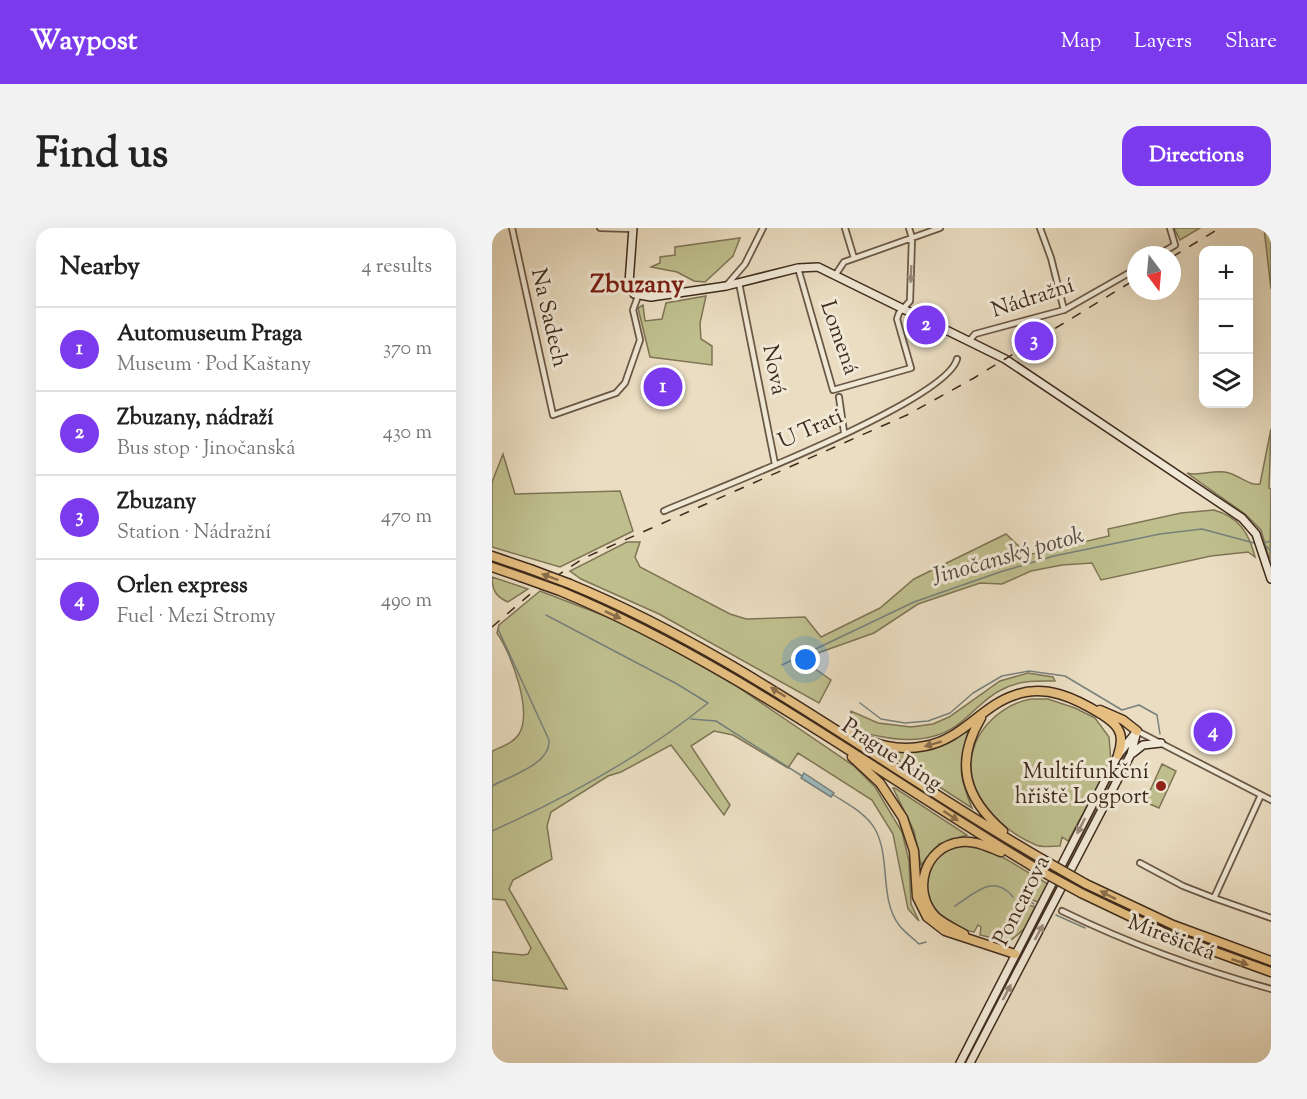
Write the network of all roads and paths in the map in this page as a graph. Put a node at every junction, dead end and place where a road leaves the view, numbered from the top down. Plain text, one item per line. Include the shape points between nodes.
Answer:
1 (512, 228) edge
2 (600, 228) edge
3 (763, 228) edge
4 (845, 228) edge
5 (909, 228) edge
6 (940, 228) edge
7 (1040, 228) edge
8 (1170, 228) edge
9 (633, 229) edge
10 (912, 238) junction
11 (1173, 246) edge
12 (854, 258) junction
13 (798, 268) junction
14 (836, 274) junction
15 (1127, 274) edge
16 (739, 283) junction
17 (726, 286) junction
18 (638, 296) junction
19 (905, 308) junction
20 (1064, 310) junction
21 (970, 340) junction
22 (957, 359) dead end
23 (838, 397) dead end
24 (844, 432) junction
25 (775, 464) junction
26 (664, 511) dead end
27 (492, 556) edge
28 (492, 567) edge
29 (1271, 579) edge
30 (1091, 708) junction
31 (983, 716) junction
32 (1107, 719) junction
33 (827, 723) junction
34 (1137, 730) junction
35 (831, 738) junction
36 (1161, 743) junction
37 (1131, 754) junction
38 (1118, 755) junction
39 (1261, 795) junction
40 (1271, 800) edge
41 (1023, 848) junction
42 (1140, 863) dead end
43 (1037, 869) junction
44 (1214, 898) junction
45 (1062, 911) dead end
46 (1271, 918) edge
47 (974, 939) junction
48 (1015, 954) junction
49 (1025, 958) junction
50 (1271, 961) edge
51 (1271, 972) edge
52 (1271, 989) edge
53 (960, 1063) edge
54 (970, 1063) edge

1 - 18 street, Na Sadech via 553,415 616,393 625,383 639,340 633,310
2 - 9 street
3 - 17 street via 745,264
4 - 12 street
5 - 10 street
6 - 10 street
7 - 20 street
8 - 11 street
9 - 18 street via 629,283 630,290
10 - 12 street
10 -> 19 street via 910,301
12 - 14 street via 844,262
13 - 14 street via 818,267
13 - 16 street
13 - 19 street, Lomená via 833,390 911,368 897,319
14 - 19 street
15 - 20 street, Nádražní
16 - 17 street
16 - 25 street, Nová
17 - 18 street
19 - 21 street
20 - 21 street, Nádražní via 975,333
21 - 29 street via 1019,368 1242,518 1253,529
22 - 24 street, U Trati via 956,365 916,398
23 - 24 street
24 - 25 street, U Trati
25 - 26 street, U Trati
33 -> 27 highway, Prague Ring, bridge via 685,639 570,584
28 -> 35 highway, Prague Ring, bridge via 630,622 690,653
30 - 31 highway via 1057,693 1030,691 1005,699
30 - 32 highway
30 - 34 highway via 1117,716
31 -> 33 highway via 947,739 904,748 876,744
31 - 41 highway via 967,754 969,785 984,813
32 - 34 highway
32 - 38 highway via 1120,734
33 - 41 highway, Prague Ring
34 - 36 street
34 - 37 street, Poncarova
34 - 38 street, Poncarova
35 -> 43 highway, Prague Ring
35 - 47 highway via 880,783 900,812 912,843 917,897 924,914 941,929
36 - 37 street via 1143,745
36 - 39 street
49 -> 37 street, Poncarova
38 -> 48 street, Poncarova
39 - 40 street
39 - 44 street
50 -> 41 highway, Prague Ring, bridge via 1173,925 1086,884
42 - 44 street
43 - 47 highway via 972,842 951,844 932,858 923,881 927,904 941,921
43 -> 51 highway, Prague Ring, bridge via 1169,935
44 - 46 street
45 - 52 street, Mirešická via 1195,968
47 - 48 highway
48 - 49 street
48 - 53 street, Poncarova
54 -> 49 street, Poncarova

